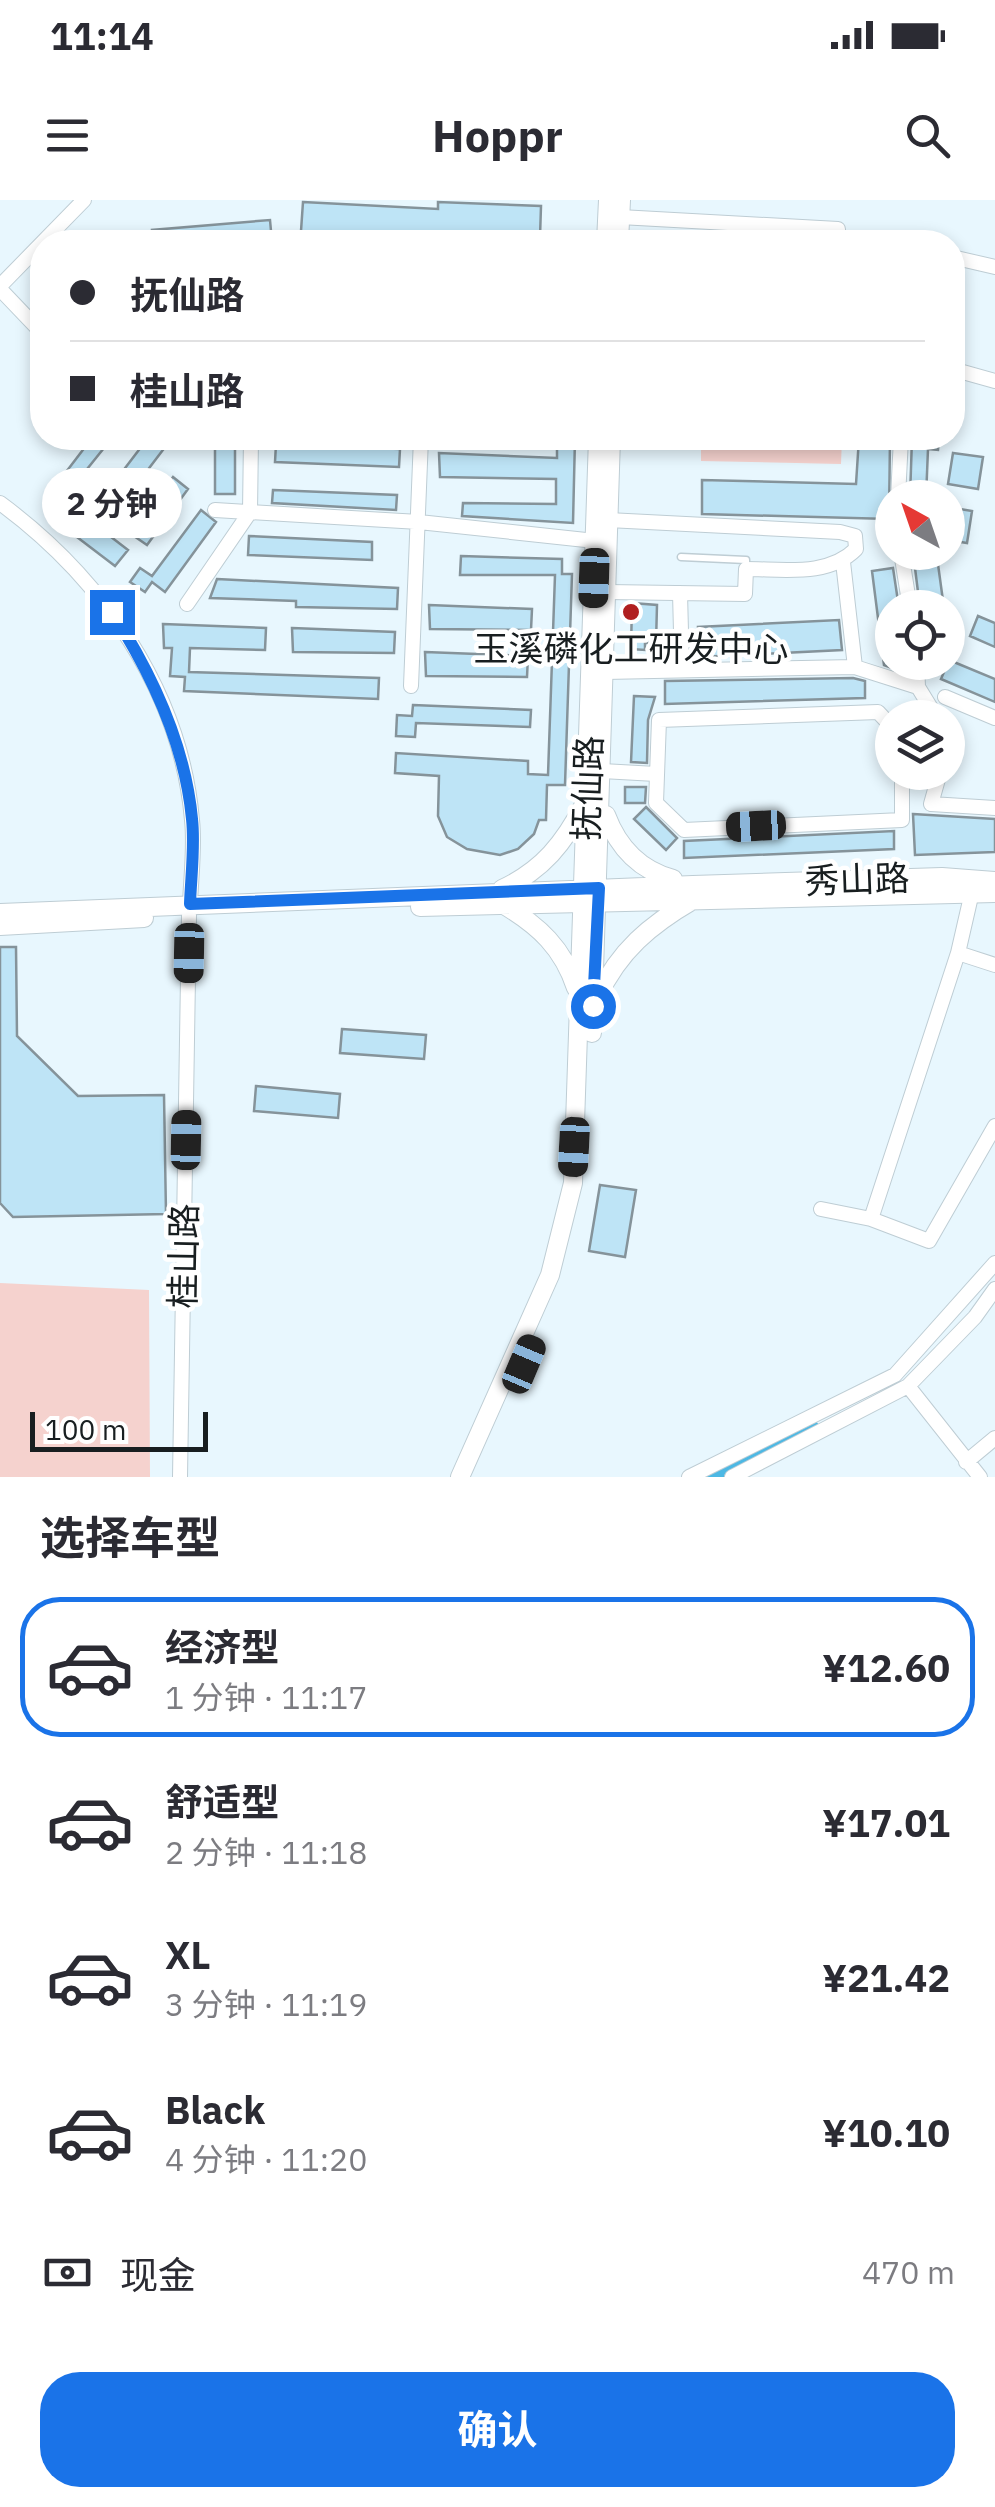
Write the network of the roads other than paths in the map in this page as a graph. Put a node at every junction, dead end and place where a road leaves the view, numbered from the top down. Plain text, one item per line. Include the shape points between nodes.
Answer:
1 (84, 200) edge
2 (608, 200) edge
3 (621, 209) edge
4 (735, 224) junction
5 (55, 230) edge
6 (607, 230) edge
7 (735, 230) edge
8 (838, 230) edge
9 (30, 257) edge
10 (965, 261) edge
11 (995, 267) edge
12 (0, 288) edge
13 (30, 320) edge
14 (965, 373) edge
15 (995, 381) edge
16 (252, 450) edge
17 (421, 450) edge
18 (598, 450) edge
19 (611, 450) edge
20 (900, 450) edge
21 (899, 480) edge
22 (0, 504) edge
23 (214, 510) dead end
24 (250, 512) junction
25 (608, 520) junction
26 (419, 522) junction
27 (595, 541) junction
28 (681, 556) dead end
29 (843, 562) junction
30 (746, 569) junction
31 (606, 592) junction
32 (680, 593) junction
33 (187, 604) dead end
34 (855, 668) junction
35 (682, 670) junction
36 (605, 672) junction
37 (918, 680) edge
38 (411, 686) dead end
39 (918, 687) junction
40 (945, 697) dead end
41 (926, 700) edge
42 (875, 712) edge
43 (995, 718) edge
44 (602, 771) junction
45 (656, 774) junction
46 (902, 790) edge
47 (935, 790) edge
48 (595, 800) junction
49 (995, 808) edge
50 (995, 880) edge
51 (694, 891) junction
52 (972, 892) junction
53 (995, 893) edge
54 (592, 895) junction
55 (499, 898) junction
56 (190, 910) junction
57 (0, 913) edge
58 (0, 926) edge
59 (958, 953) junction
60 (995, 965) edge
61 (587, 1004) junction
62 (995, 1126) edge
63 (821, 1209) dead end
64 (871, 1219) junction
65 (995, 1263) edge
66 (995, 1289) edge
67 (908, 1386) junction
68 (995, 1438) edge
69 (966, 1462) junction
70 (180, 1477) edge
71 (460, 1477) edge
72 (472, 1477) edge
73 (689, 1477) edge
74 (732, 1477) edge
75 (980, 1477) edge

1 - 5 street
2 - 6 street
3 - 4 street
4 - 7 street
4 - 8 street
9 - 12 street
10 - 11 street
12 - 13 street
14 - 15 street
16 - 24 street
17 - 26 street
18 - 27 street, 抚仙路
19 - 25 street, 抚仙路
20 - 21 street
22 - 56 street, 桂山路 via 73,565 140,655 185,775 192,822
23 - 24 street
24 - 26 street
24 - 33 street
25 - 29 street via 856,536 856,549
25 - 31 street, 抚仙路
26 - 27 street
26 - 38 street
27 - 48 street, 抚仙路
28 - 30 lane via 746,560
29 - 30 street via 816,569
29 - 34 street
30 - 32 street via 744,594
31 - 32 street
31 - 36 street, 抚仙路
32 - 35 street
34 - 35 street
34 - 39 street
35 - 36 street
36 - 44 street, 抚仙路
37 - 39 street
39 - 41 street
40 - 43 street
42 - 45 street via 659,720
44 - 45 street
44 - 48 street, 抚仙路
45 - 46 street via 656,803 684,830 902,820
47 - 49 street via 931,804
48 - 51 street via 615,840 650,873
48 - 54 street, 抚仙路
48 - 55 street via 536,874
50 - 51 street, 秀山路
51 - 52 street, 秀山路
51 - 54 street, 秀山路
51 - 61 street via 613,964
52 - 53 street, 秀山路
52 - 59 street
54 - 55 street, 秀山路
54 - 61 street, 抚仙路
55 - 56 street, 秀山路
55 - 61 street via 538,926 568,963
56 - 57 street, 秀山路
56 - 58 street, 秀山路
56 - 70 street, 桂山路
59 - 60 street
59 - 64 street
61 - 71 street, 抚仙路 via 572,1182 550,1274
61 - 72 street, 抚仙路 via 583,1184 560,1278
62 - 64 street via 929,1241
63 - 64 street
65 - 73 street via 895,1375
66 - 67 street
67 - 69 street
67 - 74 street
68 - 69 street
69 - 75 street

